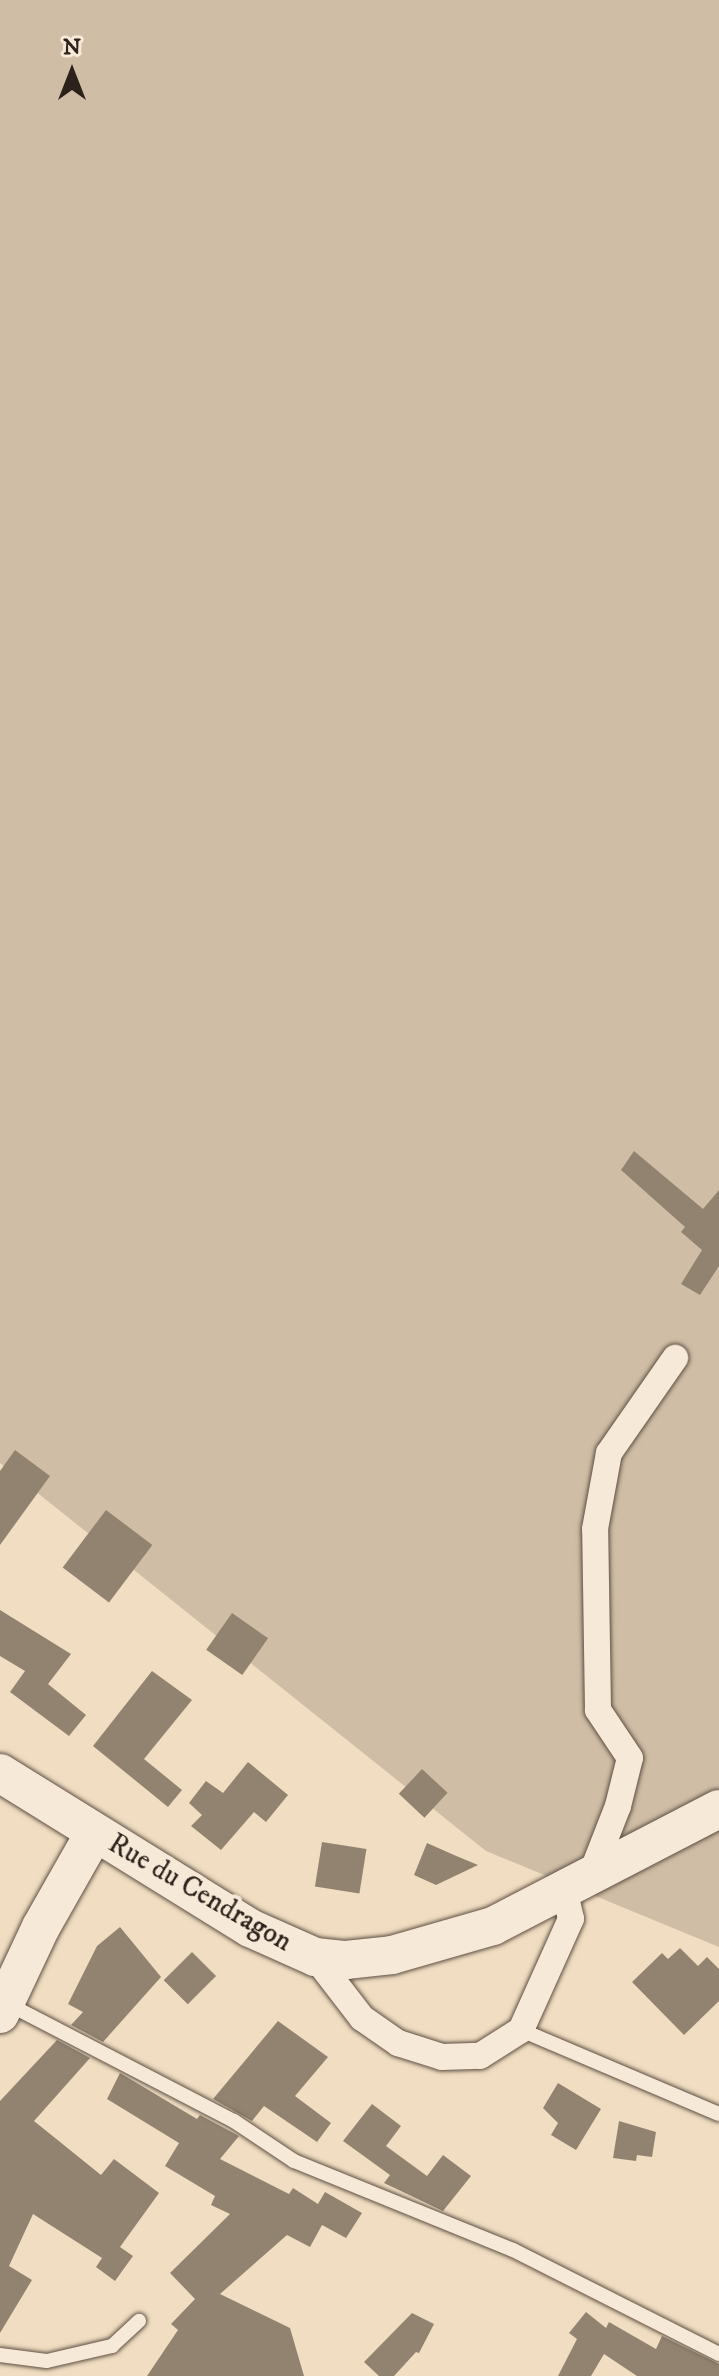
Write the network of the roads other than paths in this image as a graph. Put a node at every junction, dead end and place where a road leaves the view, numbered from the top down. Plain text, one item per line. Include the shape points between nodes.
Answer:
1 (675, 1358) dead end
2 (0, 1773) edge
3 (719, 1809) edge
4 (95, 1832) junction
5 (578, 1882) junction
6 (315, 1957) junction
7 (4, 2009) edge
8 (521, 2030) junction
9 (719, 2114) edge
10 (139, 2321) dead end
11 (719, 2354) edge
12 (0, 2355) edge

1 - 5 street via 609,1453 595,1529 598,1710 630,1758 618,1806
2 - 4 main road, Rue du Cendragon
3 - 5 main road, Rue du Cendragon
4 - 6 main road, Rue du Cendragon via 250,1928
4 - 7 main road via 41,1927
5 - 6 main road, Rue du Cendragon via 493,1926 392,1955
5 - 8 street via 571,1919
6 - 8 street via 362,2018 398,2043 442,2057 480,2056
7 - 11 lane via 234,2121 294,2161 513,2250
8 - 9 lane
10 - 12 lane via 112,2346 47,2361

